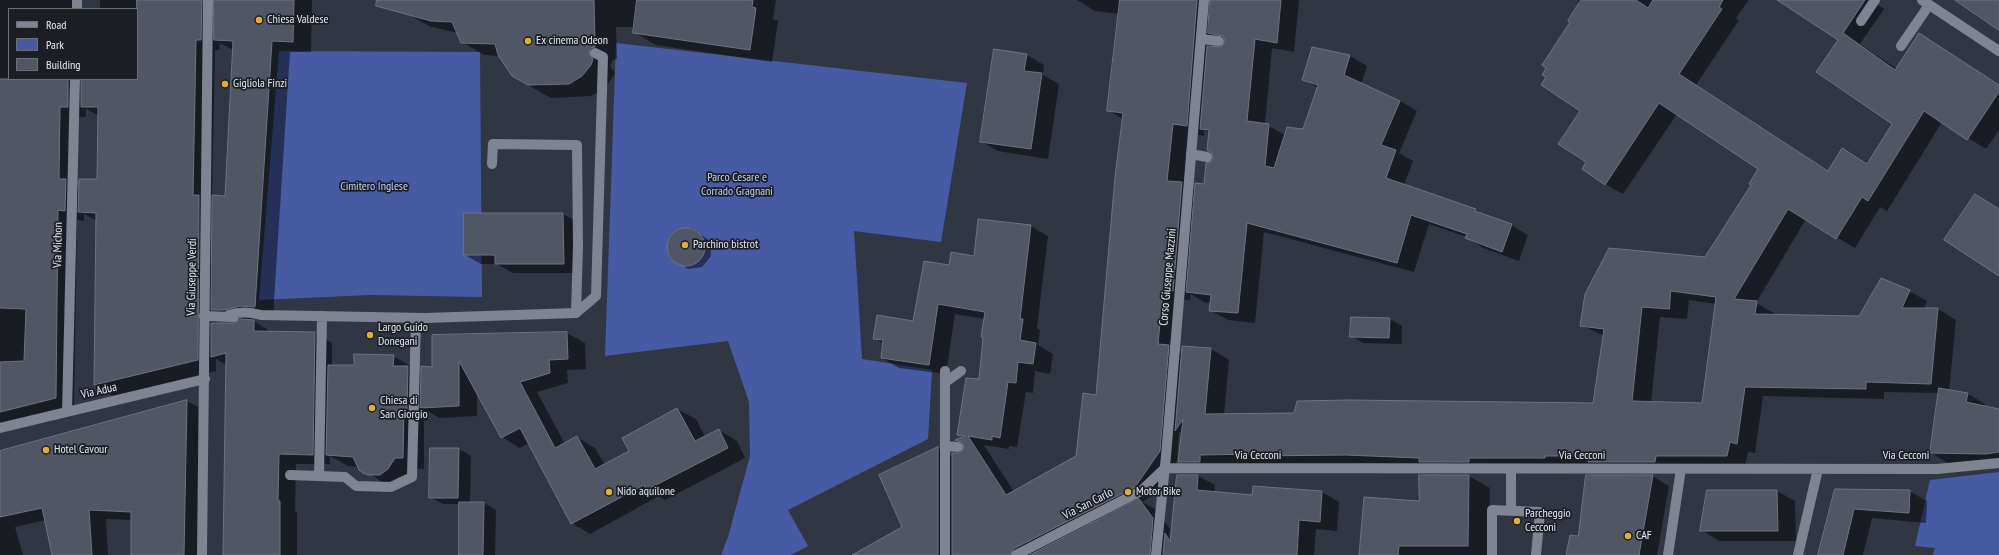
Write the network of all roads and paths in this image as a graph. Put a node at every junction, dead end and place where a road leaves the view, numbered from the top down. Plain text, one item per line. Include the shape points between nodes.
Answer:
1 (208, 0) edge
2 (1204, 0) edge
3 (1875, 0) edge
4 (1926, 2) edge
5 (1861, 21) dead end
6 (1200, 39) junction
7 (1219, 41) dead end
8 (1901, 46) dead end
9 (1999, 51) edge
10 (595, 53) dead end
11 (75, 80) edge
12 (1191, 154) junction
13 (1207, 157) dead end
14 (492, 164) dead end
15 (576, 313) junction
16 (204, 316) junction
17 (322, 316) junction
18 (416, 318) junction
19 (962, 371) dead end
20 (204, 380) junction
21 (67, 412) junction
22 (0, 428) edge
23 (946, 446) junction
24 (958, 447) dead end
25 (1999, 463) edge
26 (1165, 468) junction
27 (1511, 469) junction
28 (1681, 469) junction
29 (1818, 469) junction
30 (290, 475) dead end
31 (319, 476) junction
32 (1511, 510) junction
33 (202, 555) edge
34 (945, 555) edge
35 (1016, 555) edge
36 (1156, 555) edge
37 (1492, 555) edge
38 (1536, 555) edge
39 (1668, 555) edge
40 (1798, 555) edge

1 - 16 street, Via Giuseppe Verdi
2 - 6 street, Corso Giuseppe Mazzini
3 - 5 street
4 - 8 street
4 - 9 street
6 - 7 street
6 - 12 street, Corso Giuseppe Mazzini
10 - 15 street via 603,57 596,296
11 - 21 street, Via Michon
12 - 13 street
12 - 26 street, Corso Giuseppe Mazzini
14 - 15 street via 493,144 577,145
15 - 18 street
16 - 17 street via 229,315 237,312
16 - 20 street, Via Giuseppe Verdi
17 - 18 street
17 - 31 street
18 - 31 street via 412,477 391,487 356,486 345,477
19 - 23 street via 946,376
20 - 21 street, Via Adua
20 - 33 street, Via Giuseppe Verdi
21 - 22 street, Via Adua
23 - 24 street
23 - 34 street
25 - 29 street, Via Cecconi via 1937,469
26 - 27 street, Via Cecconi
26 - 35 street, Via San Carlo via 1141,491
26 - 36 street, Corso Giuseppe Mazzini
27 - 28 street, Via Cecconi
27 - 32 street
28 - 29 street, Via Cecconi
28 - 39 street
29 - 40 street
30 - 31 street
32 - 37 street via 1492,510
32 - 38 street via 1540,512

